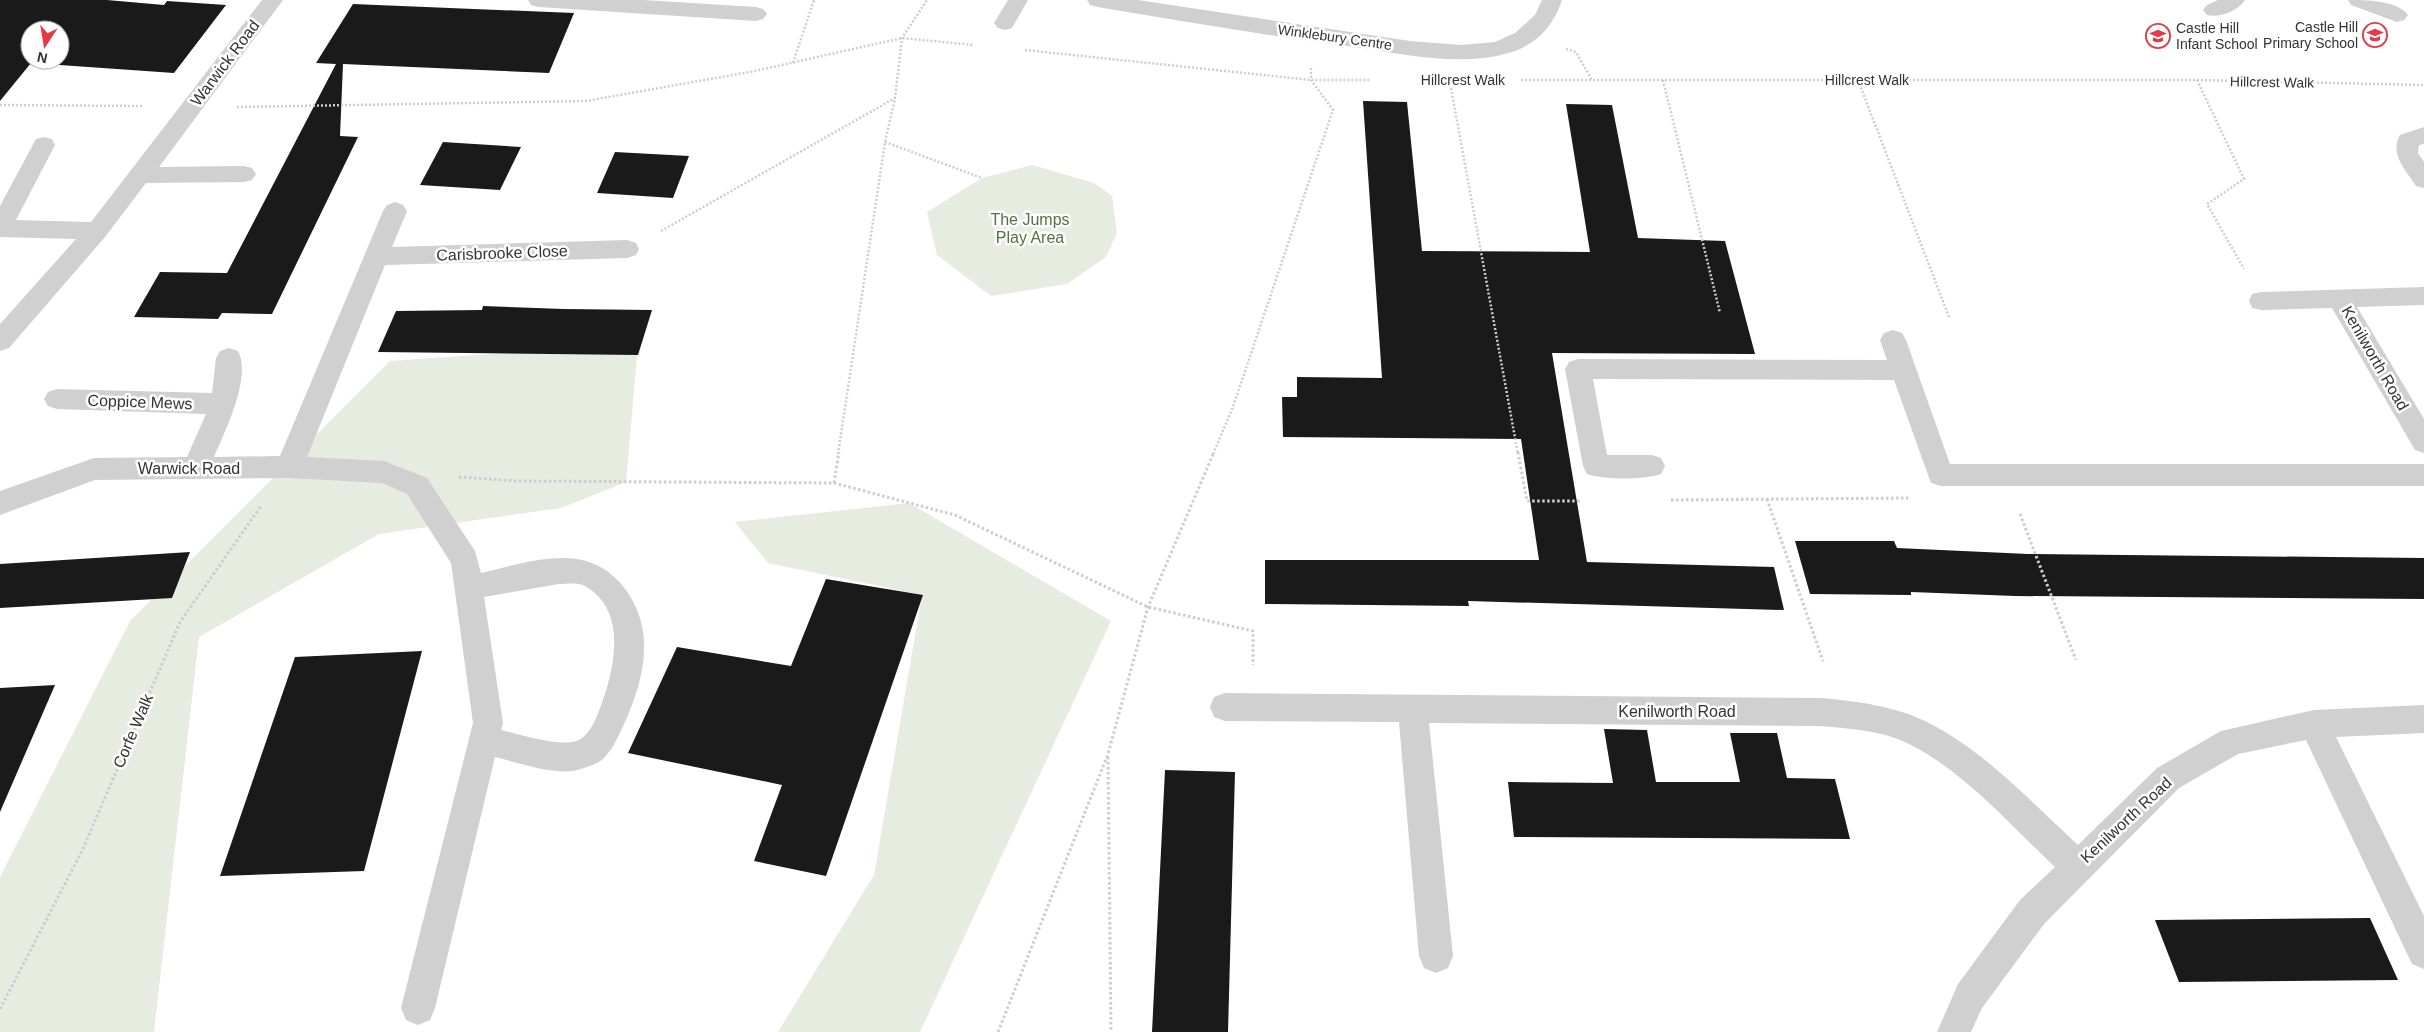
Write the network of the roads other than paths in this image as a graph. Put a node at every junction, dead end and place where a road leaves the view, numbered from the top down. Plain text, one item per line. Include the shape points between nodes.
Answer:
1 (273, 0) edge
2 (538, 0) edge
3 (1018, 0) edge
4 (1097, 0) edge
5 (1552, 0) edge
6 (2235, 0) edge
7 (2358, 0) edge
8 (2214, 10) dead end
9 (756, 14) dead end
10 (2397, 15) dead end
11 (1005, 22) dead end
12 (2424, 136) edge
13 (44, 145) dead end
14 (244, 174) dead end
15 (141, 175) junction
16 (2424, 180) edge
17 (396, 211) dead end
18 (97, 231) junction
19 (627, 249) road end
20 (376, 256) junction
21 (2424, 296) edge
22 (2340, 300) junction
23 (2261, 301) road end
24 (1893, 340) dead end
25 (0, 341) edge
26 (229, 358) dead end
27 (1905, 370) junction
28 (57, 399) dead end
29 (224, 404) junction
30 (2424, 442) edge
31 (1652, 466) dead end
32 (289, 467) junction
33 (195, 468) junction
34 (2424, 475) edge
35 (0, 503) edge
36 (469, 588) junction
37 (1238, 707) road end
38 (1412, 709) junction
39 (2424, 719) edge
40 (2314, 724) junction
41 (484, 740) junction
42 (2077, 866) junction
43 (2424, 952) edge
44 (1436, 956) dead end
45 (418, 1008) dead end
46 (1954, 1032) edge

1 - 15 street, Warwick Road
2 - 9 street
3 - 11 street
4 - 5 street, Winklebury Centre via 1313,35 1446,52 1495,49 1524,40 1542,22
6 - 8 street
7 - 10 street
12 - 16 street via 2408,141 2407,154
13 - 18 street via 0,228
14 - 15 street
15 - 18 street, Warwick Road
17 - 20 street
18 - 25 street, Warwick Road
19 - 20 street, Carisbrooke Close
20 - 32 street
21 - 22 street, Kenilworth Road
22 - 23 street, Kenilworth Road
22 - 30 street, Kenilworth Road
24 - 27 street
26 - 29 street
27 - 31 street via 1578,368 1596,466
27 - 34 street via 1941,475
28 - 29 street, Coppice Mews
29 - 33 street
32 - 33 street, Warwick Road
32 - 36 street, Warwick Road via 384,472 417,486 465,560
33 - 35 street, Warwick Road via 94,469
36 - 41 street, Warwick Road via 488,723
36 - 41 street via 546,572 585,573 610,589 623,613 630,647 624,685 604,734 593,748 574,757
37 - 38 street, Kenilworth Road
38 - 42 street, Kenilworth Road via 1820,712 1864,716 1917,732 1969,766
38 - 44 street
39 - 40 street, Kenilworth Road
40 - 42 street, Kenilworth Road via 2232,741 2168,778
40 - 43 street
41 - 45 street, Warwick Road
42 - 46 street, Kenilworth Road via 2032,912 1970,996

